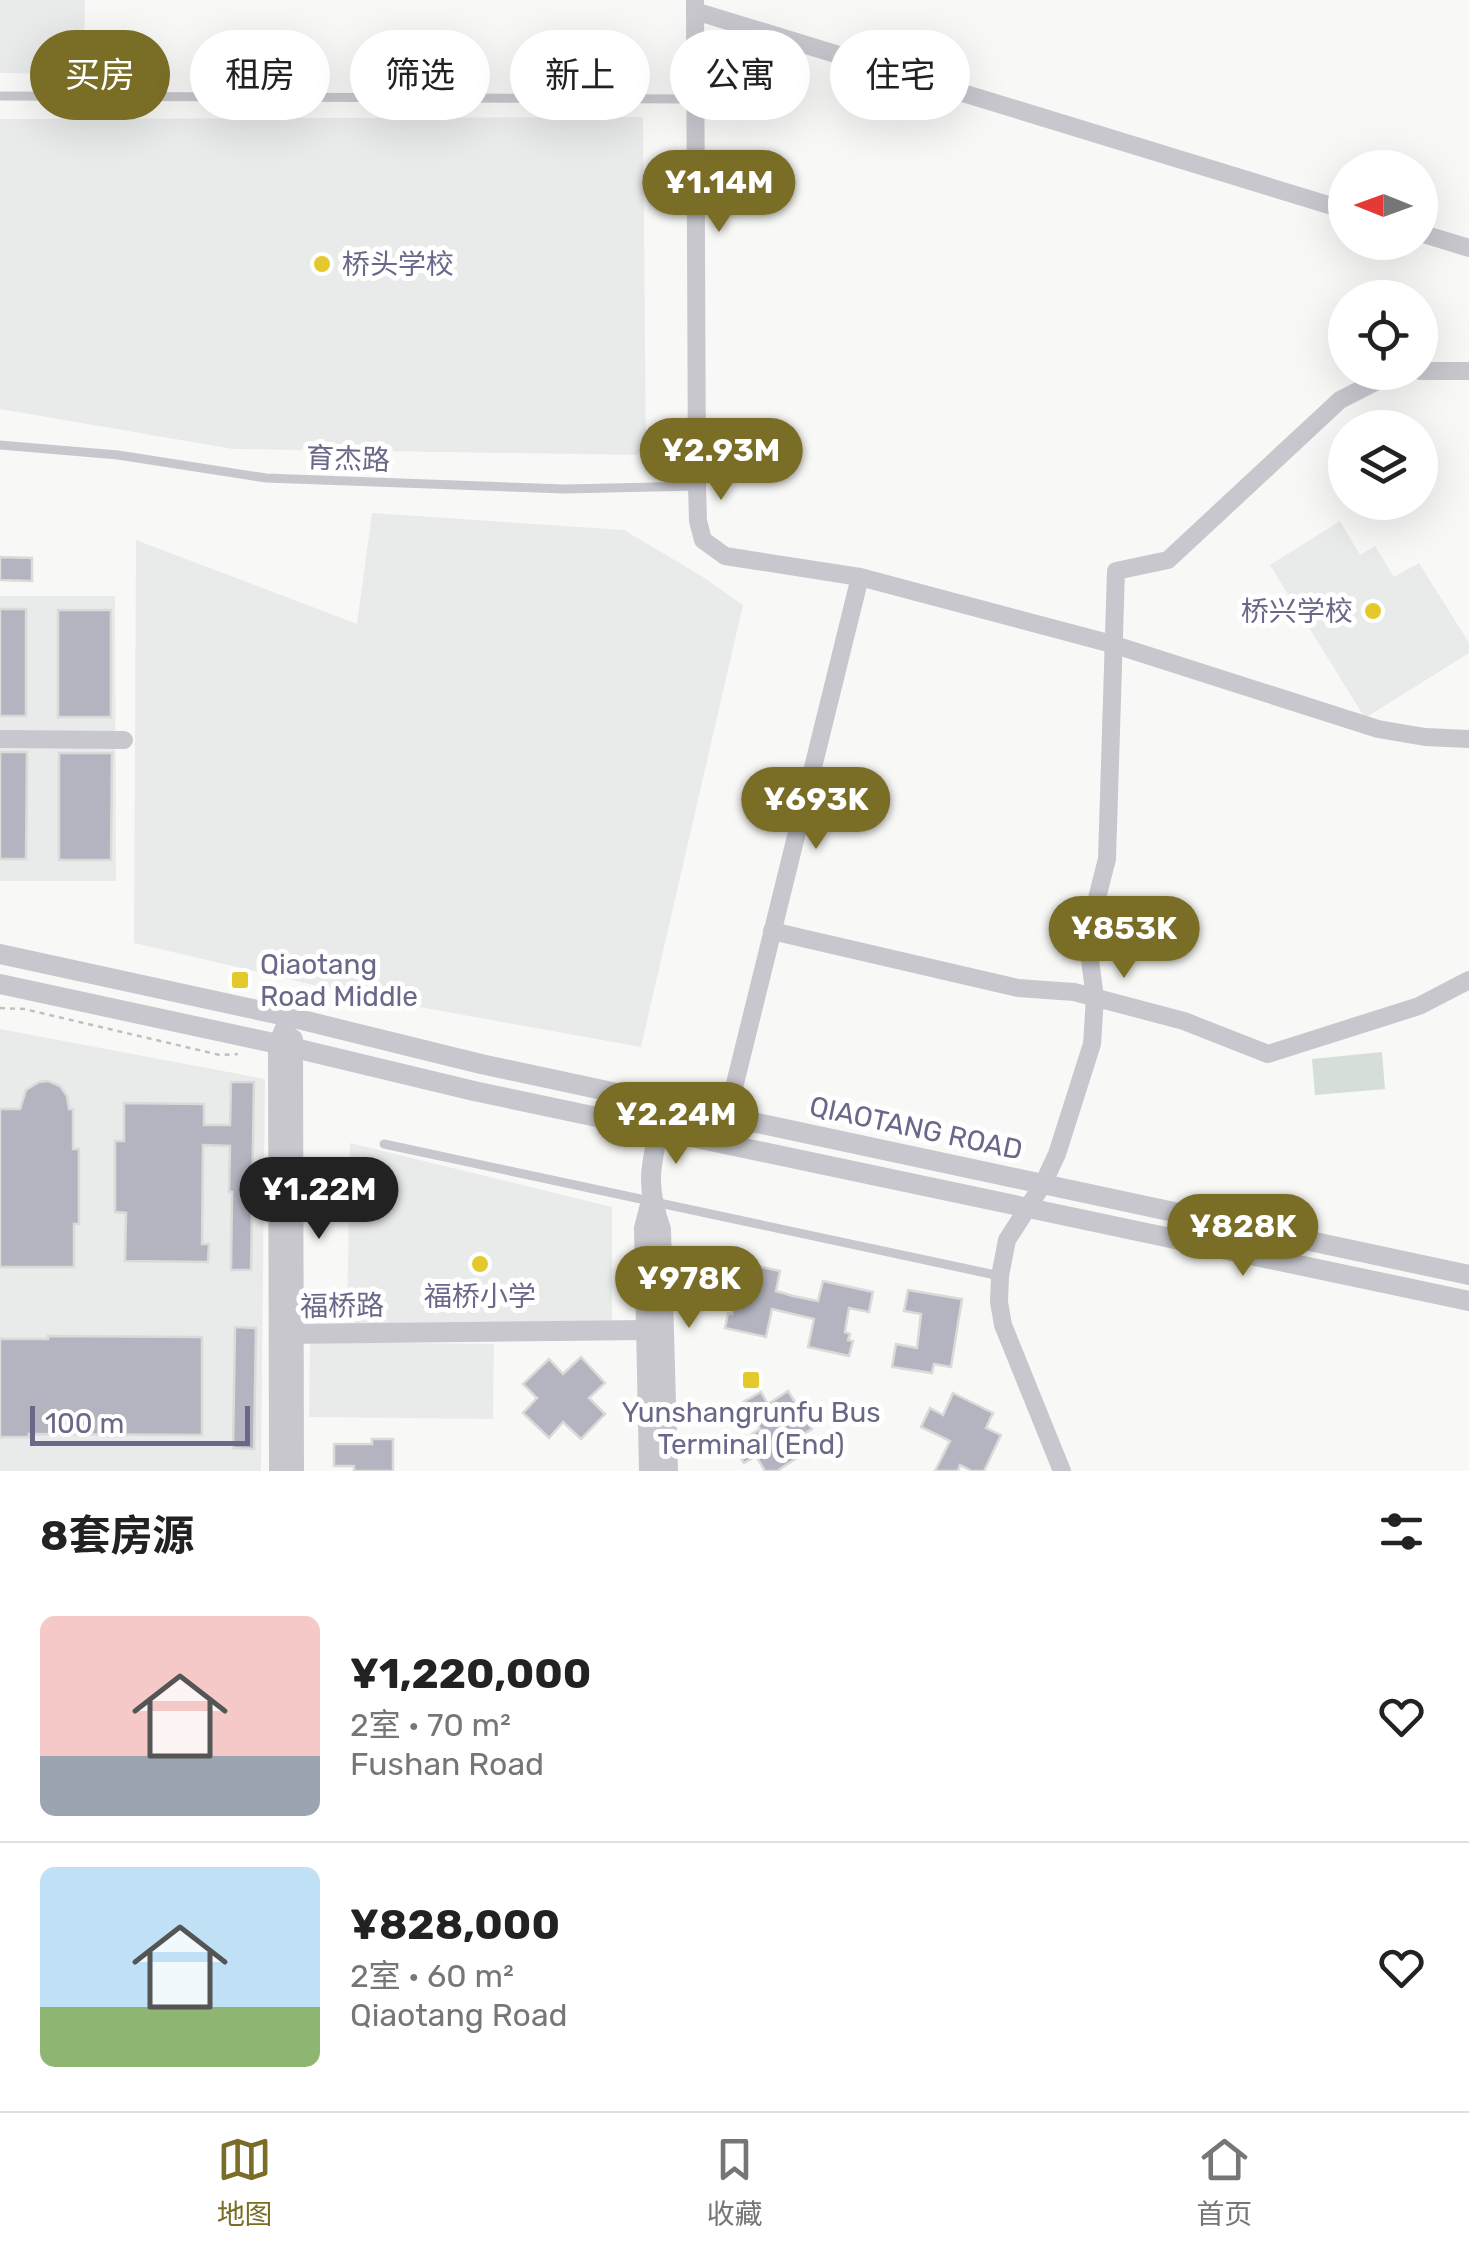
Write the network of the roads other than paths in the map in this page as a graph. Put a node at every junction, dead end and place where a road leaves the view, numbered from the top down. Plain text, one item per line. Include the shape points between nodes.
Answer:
1 (695, 6) edge
2 (0, 96) edge
3 (670, 99) edge
4 (695, 120) edge
5 (1328, 205) edge
6 (1438, 239) edge
7 (1469, 248) edge
8 (1438, 371) edge
9 (1469, 372) edge
10 (1359, 390) edge
11 (0, 445) edge
12 (697, 486) junction
13 (860, 577) junction
14 (1112, 644) junction
15 (1469, 739) edge
16 (0, 740) edge
17 (124, 740) dead end
18 (772, 931) junction
19 (0, 954) edge
20 (1469, 980) edge
21 (0, 984) edge
22 (1095, 998) junction
23 (290, 1017) junction
24 (286, 1046) junction
25 (726, 1116) junction
26 (659, 1130) junction
27 (384, 1144) dead end
28 (1043, 1184) junction
29 (652, 1201) junction
30 (1027, 1208) junction
31 (1469, 1274) edge
32 (1000, 1276) junction
33 (1469, 1302) edge
34 (646, 1330) junction
35 (286, 1334) junction
36 (278, 1471) edge
37 (294, 1471) edge
38 (649, 1471) edge
39 (668, 1471) edge
40 (1062, 1471) edge

1 - 5 street
2 - 3 lane
4 - 12 street
6 - 7 street
8 - 9 street
10 - 14 street via 1340,400 1168,560 1116,571
11 - 12 lane, 育杰路 via 266,478 565,489
12 - 13 street via 703,540 725,556
13 - 14 street
13 - 18 street
14 - 15 street via 1378,729
14 - 22 street via 1107,859 1087,937
16 - 17 street
18 - 22 street via 1018,988
18 - 25 street
19 - 23 street, QIAOTANG ROAD
20 - 22 street via 1419,1006 1268,1054 1184,1021
21 - 24 street, QIAOTANG ROAD
22 - 28 street via 1092,1044
23 - 24 street
23 - 25 street, QIAOTANG ROAD
24 - 26 street, QIAOTANG ROAD
24 - 35 street
25 - 28 street, QIAOTANG ROAD
26 - 29 street
26 - 30 street, QIAOTANG ROAD
27 - 29 lane
28 - 30 street
28 - 31 street, QIAOTANG ROAD
29 - 32 lane
29 - 34 street via 644,1228
29 - 39 street via 661,1229
30 - 32 street via 1007,1240
30 - 33 street, QIAOTANG ROAD
32 - 40 street via 1003,1325
34 - 35 street, 福桥路
34 - 38 street
35 - 36 street
35 - 37 street

